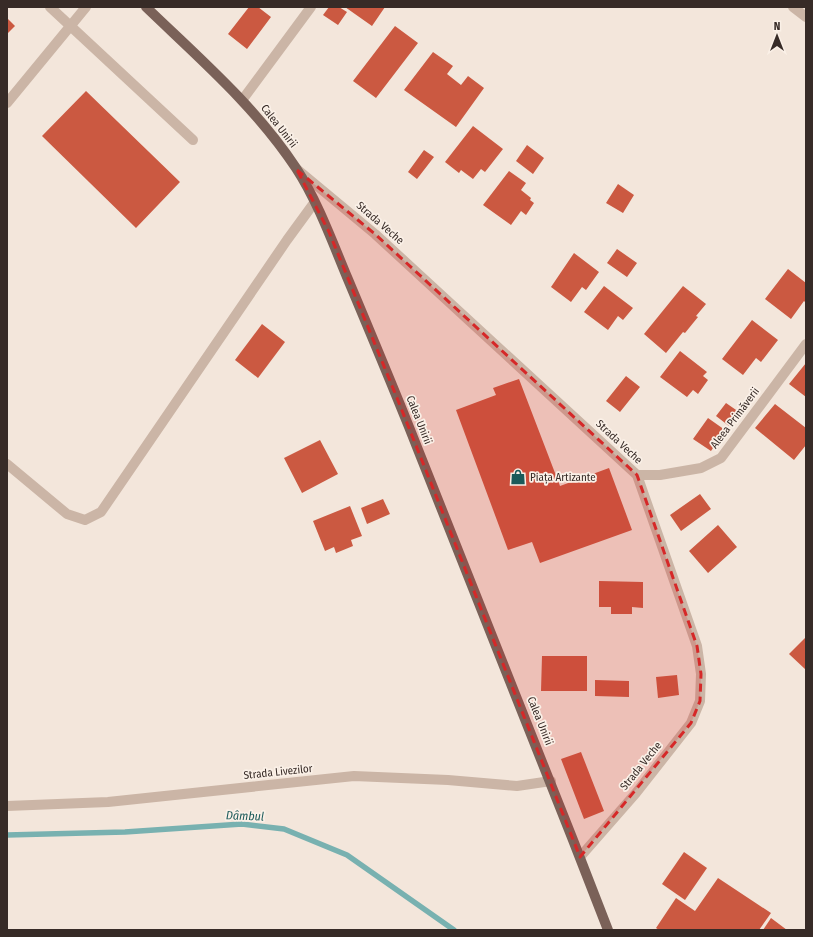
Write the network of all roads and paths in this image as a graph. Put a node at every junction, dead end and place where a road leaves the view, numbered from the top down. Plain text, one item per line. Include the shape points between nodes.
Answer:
1 (50, 7) edge
2 (86, 7) edge
3 (146, 7) edge
4 (312, 7) edge
5 (793, 7) edge
6 (806, 17) edge
7 (70, 26) junction
8 (243, 99) junction
9 (7, 103) edge
10 (193, 140) dead end
11 (297, 170) junction
12 (314, 203) junction
13 (806, 344) edge
14 (7, 464) edge
15 (637, 475) junction
16 (551, 781) junction
17 (7, 806) edge
18 (580, 857) junction
19 (608, 930) edge

1 - 7 street
2 - 7 street
3 - 8 main road, Calea Unirii
4 - 8 street
5 - 6 street
7 - 9 street
7 - 10 street
8 - 11 main road, Calea Unirii
11 - 12 main road, Calea Unirii
11 - 15 street, Strada Veche via 375,234
12 - 14 street via 101,512 84,520 68,514
12 - 16 main road, Calea Unirii via 329,232
13 - 15 street, Aleea Primăverii via 721,458 701,468 660,475
15 - 18 street, Strada Veche via 697,646 701,674 700,701 690,723 636,793
16 - 17 street, Strada Livezilor via 517,786 354,776 108,802
16 - 18 main road, Calea Unirii
18 - 19 main road, Calea Unirii

